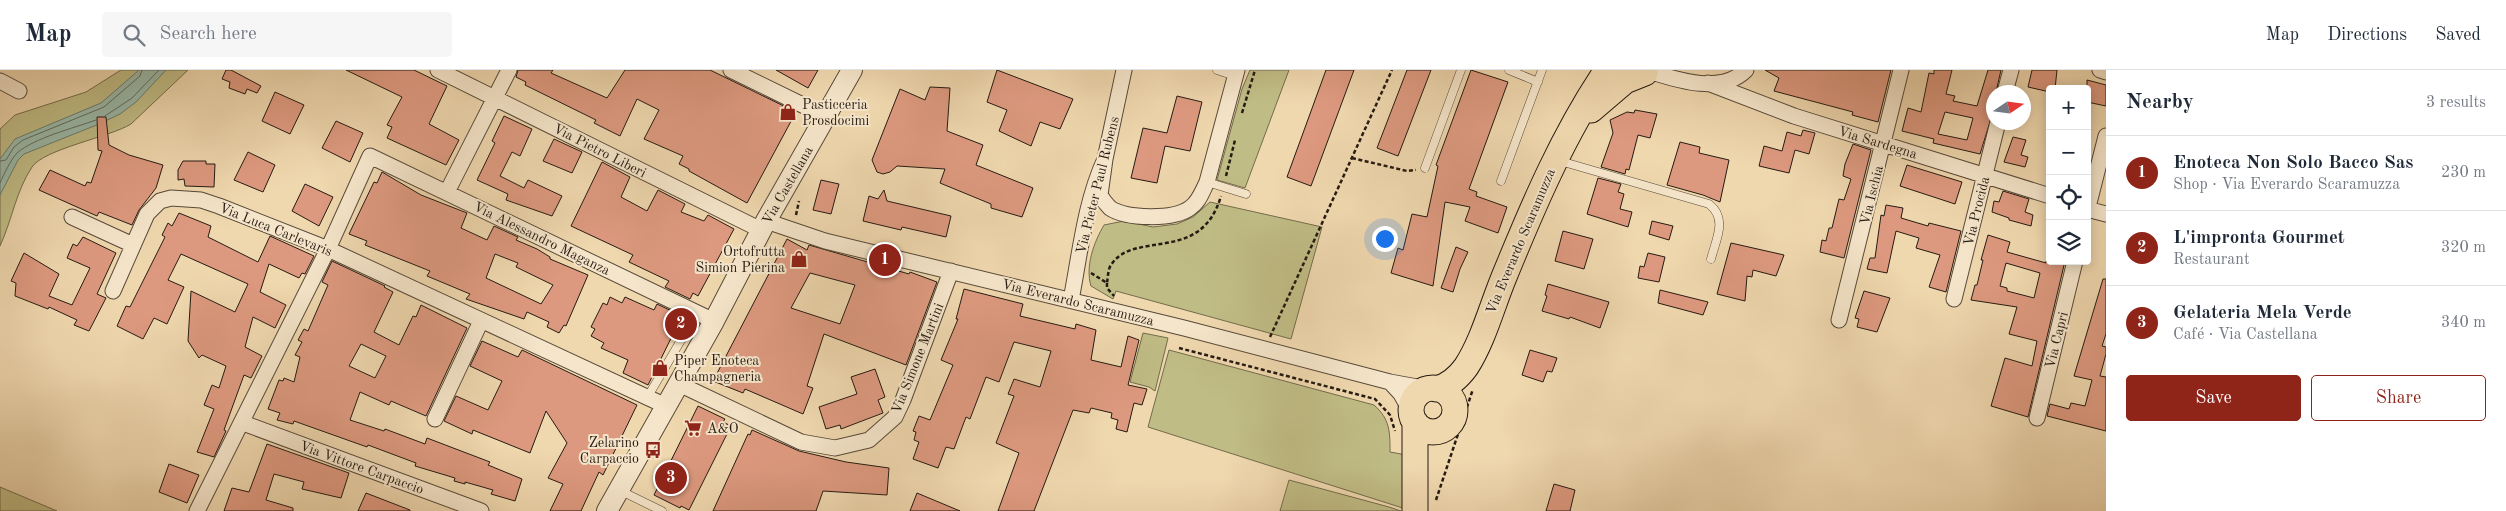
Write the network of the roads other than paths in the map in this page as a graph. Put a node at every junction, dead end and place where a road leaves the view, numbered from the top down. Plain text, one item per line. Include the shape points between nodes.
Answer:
1 (438, 70) edge
2 (509, 70) edge
3 (731, 70) edge
4 (852, 70) edge
5 (1124, 70) edge
6 (1217, 70) edge
7 (1237, 70) edge
8 (1461, 70) edge
9 (1509, 70) edge
10 (1542, 70) edge
11 (1746, 70) edge
12 (1901, 70) edge
13 (2011, 70) edge
14 (2100, 70) edge
15 (1647, 71) edge
16 (2106, 72) edge
17 (1599, 76) edge
18 (0, 81) edge
19 (1538, 82) junction
20 (1708, 83) junction
21 (2007, 85) edge
22 (19, 91) dead end
23 (495, 97) junction
24 (827, 117) junction
25 (1572, 130) junction
26 (1996, 130) edge
27 (2106, 136) edge
28 (1884, 143) junction
29 (1105, 159) junction
30 (1556, 159) junction
31 (1425, 168) road end
32 (1984, 175) junction
33 (1501, 181) dead end
34 (1207, 182) junction
35 (448, 192) junction
36 (1246, 194) dead end
37 (2091, 194) edge
38 (2046, 195) edge
39 (2091, 210) edge
40 (1118, 212) junction
41 (2106, 214) edge
42 (72, 217) dead end
43 (764, 226) junction
44 (1084, 230) junction
45 (133, 245) junction
46 (328, 250) junction
47 (1712, 259) dead end
48 (2074, 265) edge
49 (951, 271) junction
50 (113, 291) dead end
51 (1954, 298) dead end
52 (1071, 300) junction
53 (705, 317) junction
54 (481, 320) junction
55 (1839, 320) dead end
56 (1474, 354) junction
57 (1390, 382) junction
58 (678, 384) junction
59 (1432, 389) junction
60 (647, 398) junction
61 (666, 406) junction
62 (1413, 417) junction
63 (2036, 418) dead end
64 (435, 419) dead end
65 (1450, 419) junction
66 (243, 423) junction
67 (619, 490) junction
68 (1424, 508) edge
69 (197, 511) edge
70 (481, 511) edge
71 (607, 511) edge
72 (662, 511) edge

1 - 23 street, Via Pietro Liberi
2 - 23 street
3 - 24 street
4 - 24 street, Via Castellana
5 - 29 street, Via Pieter Paul Rubens
6 - 7 lane via 1229,74
7 - 34 street
8 - 31 lane
9 - 19 lane
10 - 19 lane
11 - 20 street, Via Everardo Scaramuzza via 1727,82
12 - 28 street, Via Ischia
13 - 21 street
14 - 16 street
15 - 20 street, Via Everardo Scaramuzza
15 - 25 main road, Via Everardo Scaramuzza via 1615,88
17 - 25 main road, Via Everardo Scaramuzza
18 - 22 street
19 - 33 lane
20 - 28 street, Via Sardegna via 1794,116
23 - 35 street
23 - 43 street, Via Pietro Liberi
24 - 43 street, Via Castellana
25 - 30 main road, Via Everardo Scaramuzza
26 - 32 street, Via Procida
27 - 37 street
28 - 32 street, Via Sardegna
28 - 55 street, Via Ischia
29 - 40 street via 1100,195
29 - 44 street, Via Pieter Paul Rubens
30 - 47 lane via 1709,204 1718,212 1720,223
30 - 56 main road, Via Everardo Scaramuzza via 1507,269
32 - 38 street, Via Sardegna
32 - 51 street, Via Procida
34 - 36 lane
34 - 40 street via 1199,200 1177,216
35 - 46 street, Via Alessandro Maganza via 370,156
35 - 53 street, Via Alessandro Maganza
39 - 41 street
40 - 44 street via 1099,217
42 - 45 street
43 - 49 street, Via Everardo Scaramuzza
43 - 53 street, Via Castellana
44 - 52 street, Via Pieter Paul Rubens
45 - 46 street, Via Luca Carlevaris via 153,205 171,198 201,200
45 - 50 street, Via Luca Carlevaris
46 - 54 street, Via Luca Carlevaris
46 - 66 street
48 - 63 street, Via Capri
49 - 52 street, Via Everardo Scaramuzza
49 - 58 street, Via Simone Martini via 895,417 869,440 835,448 801,442
52 - 57 street, Via Everardo Scaramuzza
53 - 58 street, Via Castellana
53 - 60 lane
54 - 60 street, Via Luca Carlevaris
54 - 64 street
56 - 59 main road, Via Everardo Scaramuzza via 1454,381
56 - 65 main road, Via Everardo Scaramuzza via 1468,380
57 - 59 street, Via Everardo Scaramuzza
57 - 62 street via 1401,394
58 - 61 street, Via Castellana
59 - 62 main road via 1417,395
59 - 65 main road via 1449,396
60 - 61 street, Via Luca Carlevaris
61 - 67 street, Via Castellana
62 - 65 main road via 1429,432
62 - 68 main road
65 - 68 main road, Via Everardo Scaramuzza via 1430,461
66 - 69 street
66 - 70 street, Via Vittore Carpaccio
67 - 71 street, Via Castellana
67 - 72 lane

